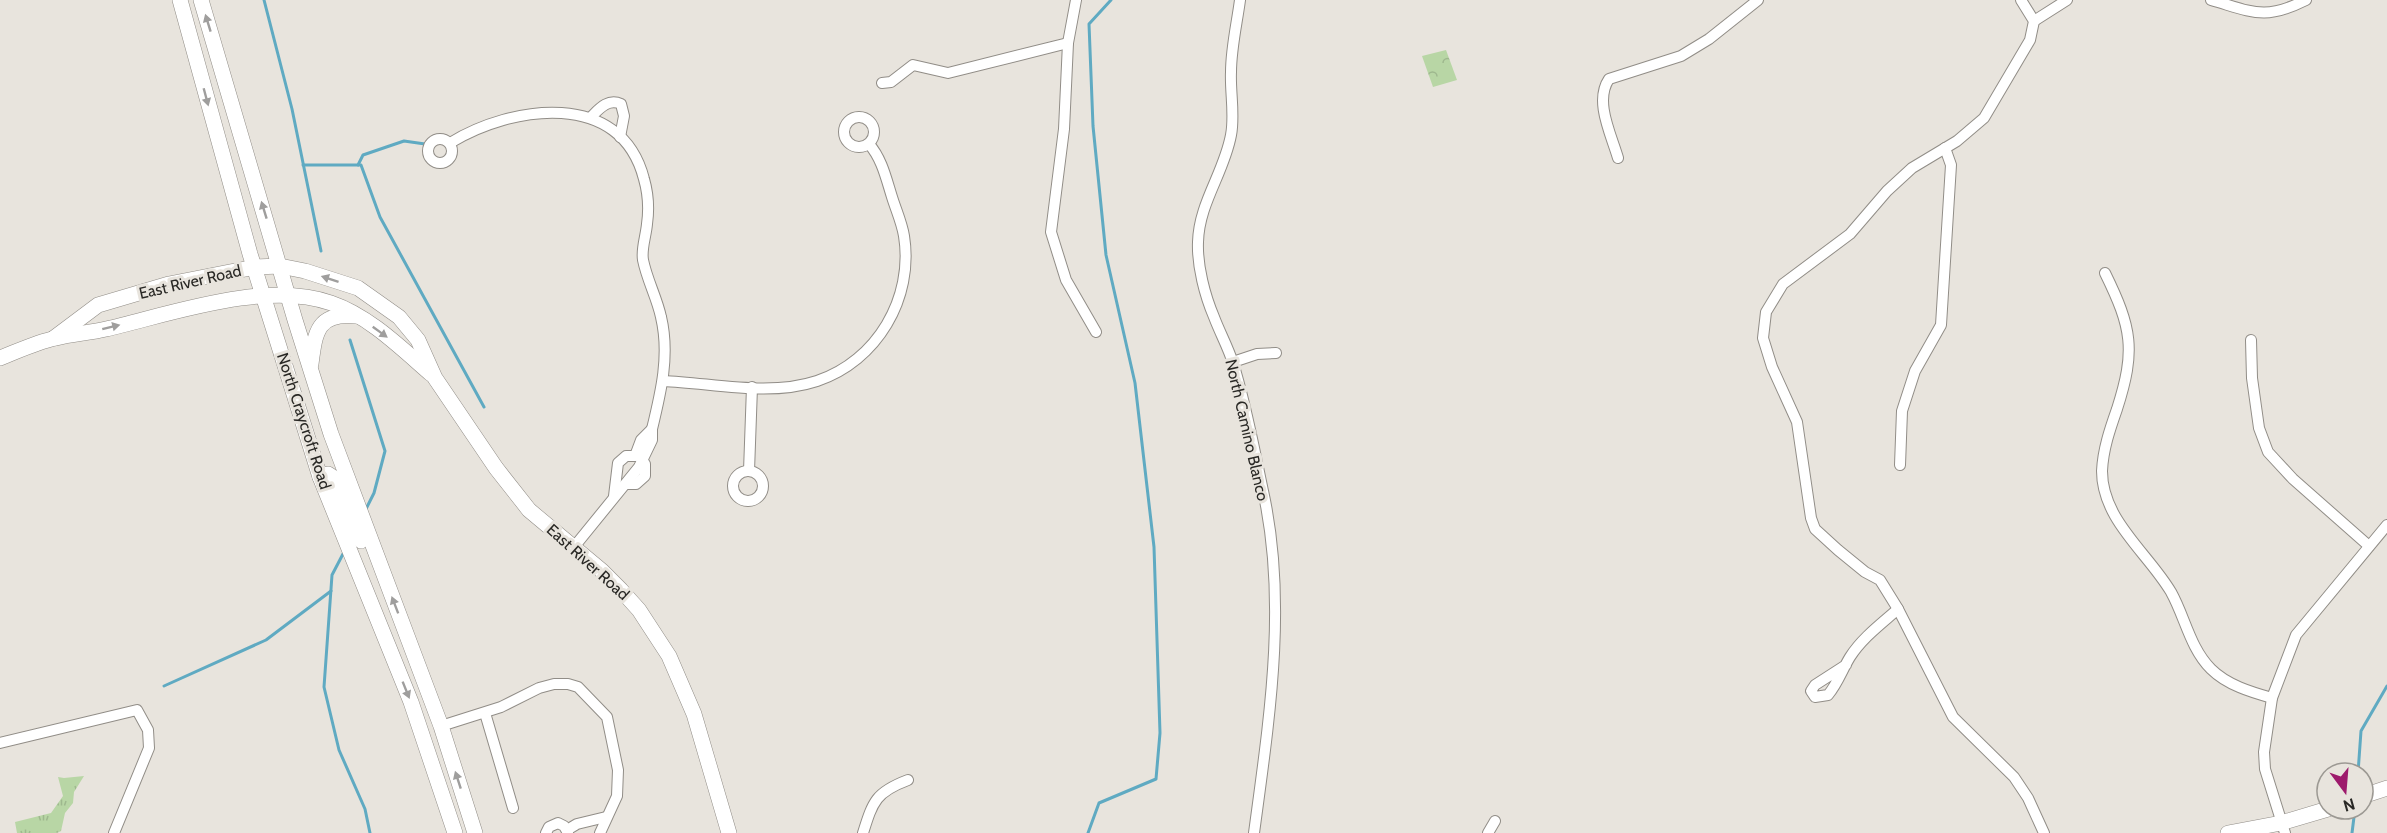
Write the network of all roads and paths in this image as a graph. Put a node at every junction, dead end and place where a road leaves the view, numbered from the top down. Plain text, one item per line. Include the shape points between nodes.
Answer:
1 (180, 0) edge
2 (201, 0) edge
3 (1076, 0) edge
4 (1240, 0) edge
5 (1758, 0) edge
6 (2021, 0) edge
7 (2067, 0) edge
8 (2211, 0) edge
9 (2306, 0) edge
10 (2034, 21) junction
11 (1068, 43) junction
12 (882, 83) dead end
13 (591, 117) junction
14 (620, 137) junction
15 (450, 143) dead end
16 (869, 144) dead end
17 (1945, 148) junction
18 (1618, 158) dead end
19 (280, 266) junction
20 (255, 267) junction
21 (2105, 273) dead end
22 (264, 296) junction
23 (288, 296) junction
24 (359, 316) junction
25 (1096, 332) dead end
26 (54, 338) junction
27 (2251, 340) dead end
28 (1276, 353) dead end
29 (0, 358) edge
30 (1233, 362) junction
31 (310, 370) junction
32 (435, 378) junction
33 (663, 381) junction
34 (752, 387) junction
35 (639, 458) junction
36 (1900, 465) dead end
37 (749, 471) dead end
38 (320, 477) junction
39 (614, 498) junction
40 (2387, 525) edge
41 (364, 535) junction
42 (2369, 546) junction
43 (574, 547) junction
44 (370, 600) junction
45 (1898, 609) junction
46 (416, 660) junction
47 (1846, 665) dead end
48 (2272, 698) junction
49 (485, 713) junction
50 (441, 726) junction
51 (0, 743) edge
52 (908, 780) dead end
53 (513, 808) dead end
54 (2315, 814) edge
55 (606, 817) junction
56 (1496, 821) dead end
57 (2283, 828) edge
58 (567, 832) edge
59 (114, 833) edge
60 (455, 833) edge
61 (475, 833) edge
62 (546, 833) edge
63 (600, 833) edge
64 (729, 833) edge
65 (863, 833) edge
66 (1254, 833) edge
67 (1488, 833) edge
68 (2044, 833) edge
69 (2228, 833) edge

1 -> 20 main road, North Craycroft Road
19 -> 2 main road, North Craycroft Road
3 - 11 street
4 - 30 street, North Camino Blanco via 1231,69 1232,133 1225,160 1202,211 1198,243 1212,315
5 - 18 street via 1681,56 1609,79 1603,88 1603,103
6 - 10 street
7 - 10 street
8 - 9 street via 2255,14 2283,11
10 - 17 street via 2030,40 1984,118
11 - 12 street via 948,73 913,65 891,82
11 - 25 street via 1064,129 1051,232 1066,280
13 - 14 street
13 - 14 street via 603,106 621,104 624,116
13 - 15 street via 547,112 520,115 489,122
14 - 33 street via 638,161 647,196 643,260 662,321
16 - 34 street via 879,155 904,235 904,273 886,327 872,345 837,372 798,386
17 - 36 street via 1951,165 1941,325 1915,371 1902,411
17 - 45 street via 1912,168 1850,234 1783,284 1766,312 1763,338 1797,422 1815,529 1880,580
19 - 20 main road, East River Road
19 - 23 main road, North Craycroft Road
32 -> 19 main road, East River Road via 418,340 399,317 358,288
20 - 22 main road, North Craycroft Road
20 - 26 main road, East River Road via 169,284 98,305
21 - 48 street via 2128,329 2130,356 2106,442 2102,472 2107,498 2122,528 2170,591 2198,653 2211,670 2237,686
22 - 23 main road, East River Road
26 -> 22 main road, East River Road via 182,309
22 - 38 main road, North Craycroft Road
23 - 24 main road, East River Road via 331,303
23 - 31 main road, North Craycroft Road
24 - 31 main road via 331,318 318,328
24 -> 32 main road, East River Road
26 - 29 main road, East River Road
27 - 42 street via 2259,428 2268,452
28 - 30 street
30 - 66 street, North Camino Blanco via 1264,493 1273,564 1275,622 1268,727
31 - 41 main road, North Craycroft Road via 355,497
32 - 43 main road, East River Road via 529,510
33 - 34 street
33 - 35 street via 652,429 641,441
34 - 37 street
35 - 39 street via 626,456 618,463
35 - 39 street via 646,470 644,478 627,484
38 - 41 main road via 328,474 334,478
38 - 44 main road, North Craycroft Road
39 - 43 street
40 - 42 street
46 -> 41 main road, North Craycroft Road
42 - 48 street via 2296,635
43 - 64 main road, East River Road via 633,604 669,656 694,714
44 - 46 main road via 388,621 400,651
44 -> 60 main road, North Craycroft Road via 411,702
45 - 47 street via 1865,638
45 - 68 street via 1953,717 2014,777
46 - 50 main road, North Craycroft Road
48 - 57 street via 2265,769
49 - 50 street
49 - 53 street
49 - 55 street via 539,688 554,684 578,687 607,717 614,744 616,796
61 -> 50 main road, North Craycroft Road
51 - 59 street via 137,710 148,730 149,748
52 - 65 street via 890,786 872,803
54 - 57 main road
55 - 58 street via 577,824
55 - 63 street
56 - 67 street
57 - 69 main road
58 - 62 street via 555,823

